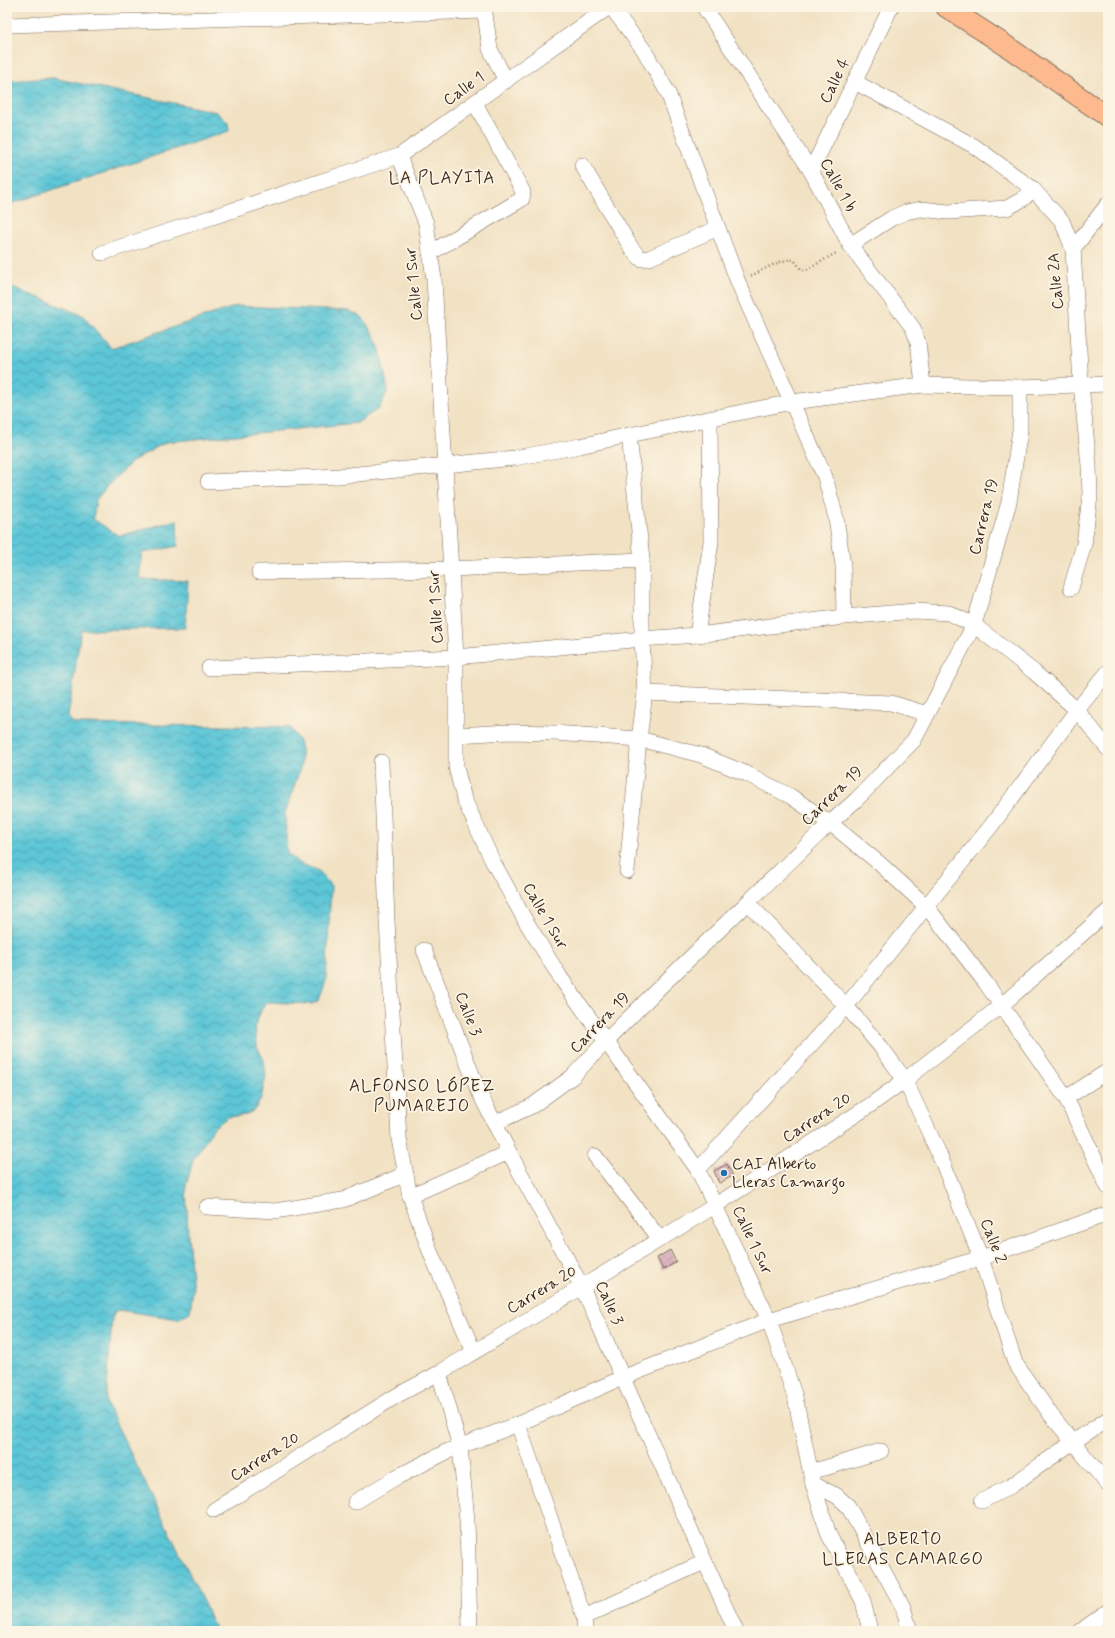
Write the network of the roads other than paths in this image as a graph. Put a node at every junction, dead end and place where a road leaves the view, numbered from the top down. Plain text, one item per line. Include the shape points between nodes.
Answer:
1 (610, 7) edge
2 (704, 7) edge
3 (892, 7) edge
4 (946, 7) edge
5 (484, 9) edge
6 (7, 25) edge
7 (506, 80) junction
8 (855, 82) junction
9 (475, 103) junction
10 (1108, 117) edge
11 (399, 156) junction
12 (582, 165) dead end
13 (811, 171) junction
14 (1033, 189) junction
15 (1108, 204) edge
16 (718, 228) junction
17 (850, 245) junction
18 (1073, 249) junction
19 (102, 253) dead end
20 (430, 253) junction
21 (1081, 384) junction
22 (1108, 384) edge
23 (923, 385) junction
24 (1020, 387) junction
25 (792, 402) junction
26 (710, 419) junction
27 (629, 435) junction
28 (445, 466) junction
29 (208, 482) dead end
30 (642, 560) junction
31 (451, 569) junction
32 (259, 572) dead end
33 (1071, 588) dead end
34 (844, 617) junction
35 (974, 625) junction
36 (697, 635) junction
37 (642, 639) junction
38 (456, 657) junction
39 (209, 668) dead end
40 (1108, 672) edge
41 (645, 693) junction
42 (1077, 710) junction
43 (927, 714) junction
44 (457, 736) junction
45 (639, 739) junction
46 (1107, 746) edge
47 (381, 762) dead end
48 (830, 823) junction
49 (627, 871) dead end
50 (748, 903) junction
51 (927, 907) junction
52 (1108, 911) edge
53 (424, 950) dead end
54 (1002, 1005) junction
55 (846, 1006) junction
56 (606, 1041) junction
57 (1108, 1071) edge
58 (905, 1080) junction
59 (1066, 1098) junction
60 (495, 1122) junction
61 (509, 1152) junction
62 (595, 1156) dead end
63 (698, 1170) junction
64 (406, 1174) junction
65 (1108, 1188) edge
66 (410, 1196) junction
67 (716, 1205) junction
68 (206, 1207) dead end
69 (1108, 1214) edge
70 (660, 1239) junction
71 (981, 1258) junction
72 (582, 1288) junction
73 (769, 1320) junction
74 (474, 1352) junction
75 (439, 1373) junction
76 (622, 1378) junction
77 (1108, 1419) edge
78 (518, 1424) junction
79 (1073, 1442) junction
80 (460, 1447) junction
81 (881, 1451) dead end
82 (812, 1478) junction
83 (1108, 1485) edge
84 (982, 1501) dead end
85 (355, 1502) dead end
86 (214, 1510) dead end
87 (704, 1562) junction
88 (1103, 1620) edge
89 (585, 1624) edge
90 (470, 1631) edge
91 (736, 1631) edge
92 (870, 1631) edge
93 (910, 1631) edge
94 (1081, 1631) edge

1 - 7 street
1 - 16 street via 644,50 668,93
2 - 13 street, Calle 1 b
3 - 8 street, Calle 4
4 - 10 main road
5 - 6 street
5 - 7 street, Calle 1 via 490,49
7 - 9 street, Calle 1
8 - 13 street, Calle 4
8 - 14 street, Calle 2A via 974,146
9 - 11 street, Calle 1
9 - 20 street via 523,192 522,199
11 - 19 street, Calle 1
11 - 20 street, Calle 1 Sur via 426,223
12 - 16 street via 632,249 641,259 649,258
13 - 17 street, Calle 1 b
14 - 17 street via 1023,199 1007,208 948,212 922,209 906,212
14 - 18 street, Calle 2A via 1062,222
15 - 18 street
16 - 25 street via 738,282
17 - 23 street, Calle 1 b via 913,328 918,342
18 - 21 street, Calle 2A
20 - 28 street, Calle 1 Sur via 434,279
21 - 22 street
21 - 24 street
21 - 33 street, Calle 2A via 1090,496 1084,544
23 - 24 street
23 - 25 street
24 - 35 street, Carrera 19 via 1020,430 1009,502
25 - 26 street
25 - 34 street via 825,477 836,518 843,565
26 - 27 street
26 - 36 street via 710,542
27 - 28 street via 514,458
27 - 30 street
28 - 29 street via 339,476
28 - 31 street, Calle 1 Sur
30 - 31 street
30 - 37 street
31 - 32 street
31 - 38 street, Calle 1 Sur
34 - 35 street via 915,611 949,613
34 - 36 street
35 - 42 street
35 - 43 street, Carrera 19
36 - 37 street
37 - 38 street
37 - 41 street
38 - 39 street
38 - 44 street, Calle 1 Sur
40 - 42 street
41 - 43 street via 890,703
41 - 45 street
42 - 46 street
42 - 51 street
43 - 48 street, Carrera 19 via 914,740
44 - 45 street via 509,732
44 - 56 street, Calle 1 Sur via 456,767 464,799 492,860 560,977
45 - 48 street via 702,755 747,774 790,796
45 - 49 street
47 - 64 street via 382,833 394,1067 399,1139
48 - 50 street, Carrera 19
48 - 51 street
50 - 55 street, Calle 2
50 - 56 street, Carrera 19
51 - 54 street
51 - 55 street
52 - 54 street, Carrera 20
53 - 60 street, Calle 3 via 478,1090
54 - 58 street, Carrera 20
54 - 59 street
55 - 58 street, Calle 2
55 - 63 street
56 - 60 street, Carrera 19 via 572,1078 532,1106
56 - 63 street, Calle 1 Sur
57 - 59 street
58 - 67 street, Carrera 20
58 - 71 street, Calle 2 via 940,1156
59 - 65 street
60 - 61 street, Calle 3
61 - 66 street
61 - 72 street, Calle 3
62 - 70 street
63 - 67 street, Calle 1 Sur
64 - 66 street
64 - 68 street via 335,1202 275,1211
66 - 74 street via 431,1254
67 - 70 street, Carrera 20
67 - 73 street, Calle 1 Sur
69 - 71 street
70 - 72 street, Carrera 20
71 - 73 street
71 - 79 street, Calle 2 via 1015,1363
72 - 74 street, Carrera 20
72 - 76 street, Calle 3
73 - 76 street
73 - 82 street, Calle 1 Sur via 795,1397
74 - 75 street, Carrera 20
75 - 80 street
75 - 86 street, Carrera 20 via 396,1396
76 - 78 street
76 - 87 street, Calle 3
77 - 79 street
78 - 80 street
78 - 89 street
79 - 83 street, Calle 2
79 - 84 street via 1011,1486
80 - 85 street via 395,1478
80 - 90 street via 467,1520
81 - 82 street via 825,1468
82 - 92 street, Calle 1 Sur via 829,1535 863,1601
82 - 93 street via 848,1506 903,1607
87 - 89 street
87 - 91 street, Calle 3
88 - 94 street

